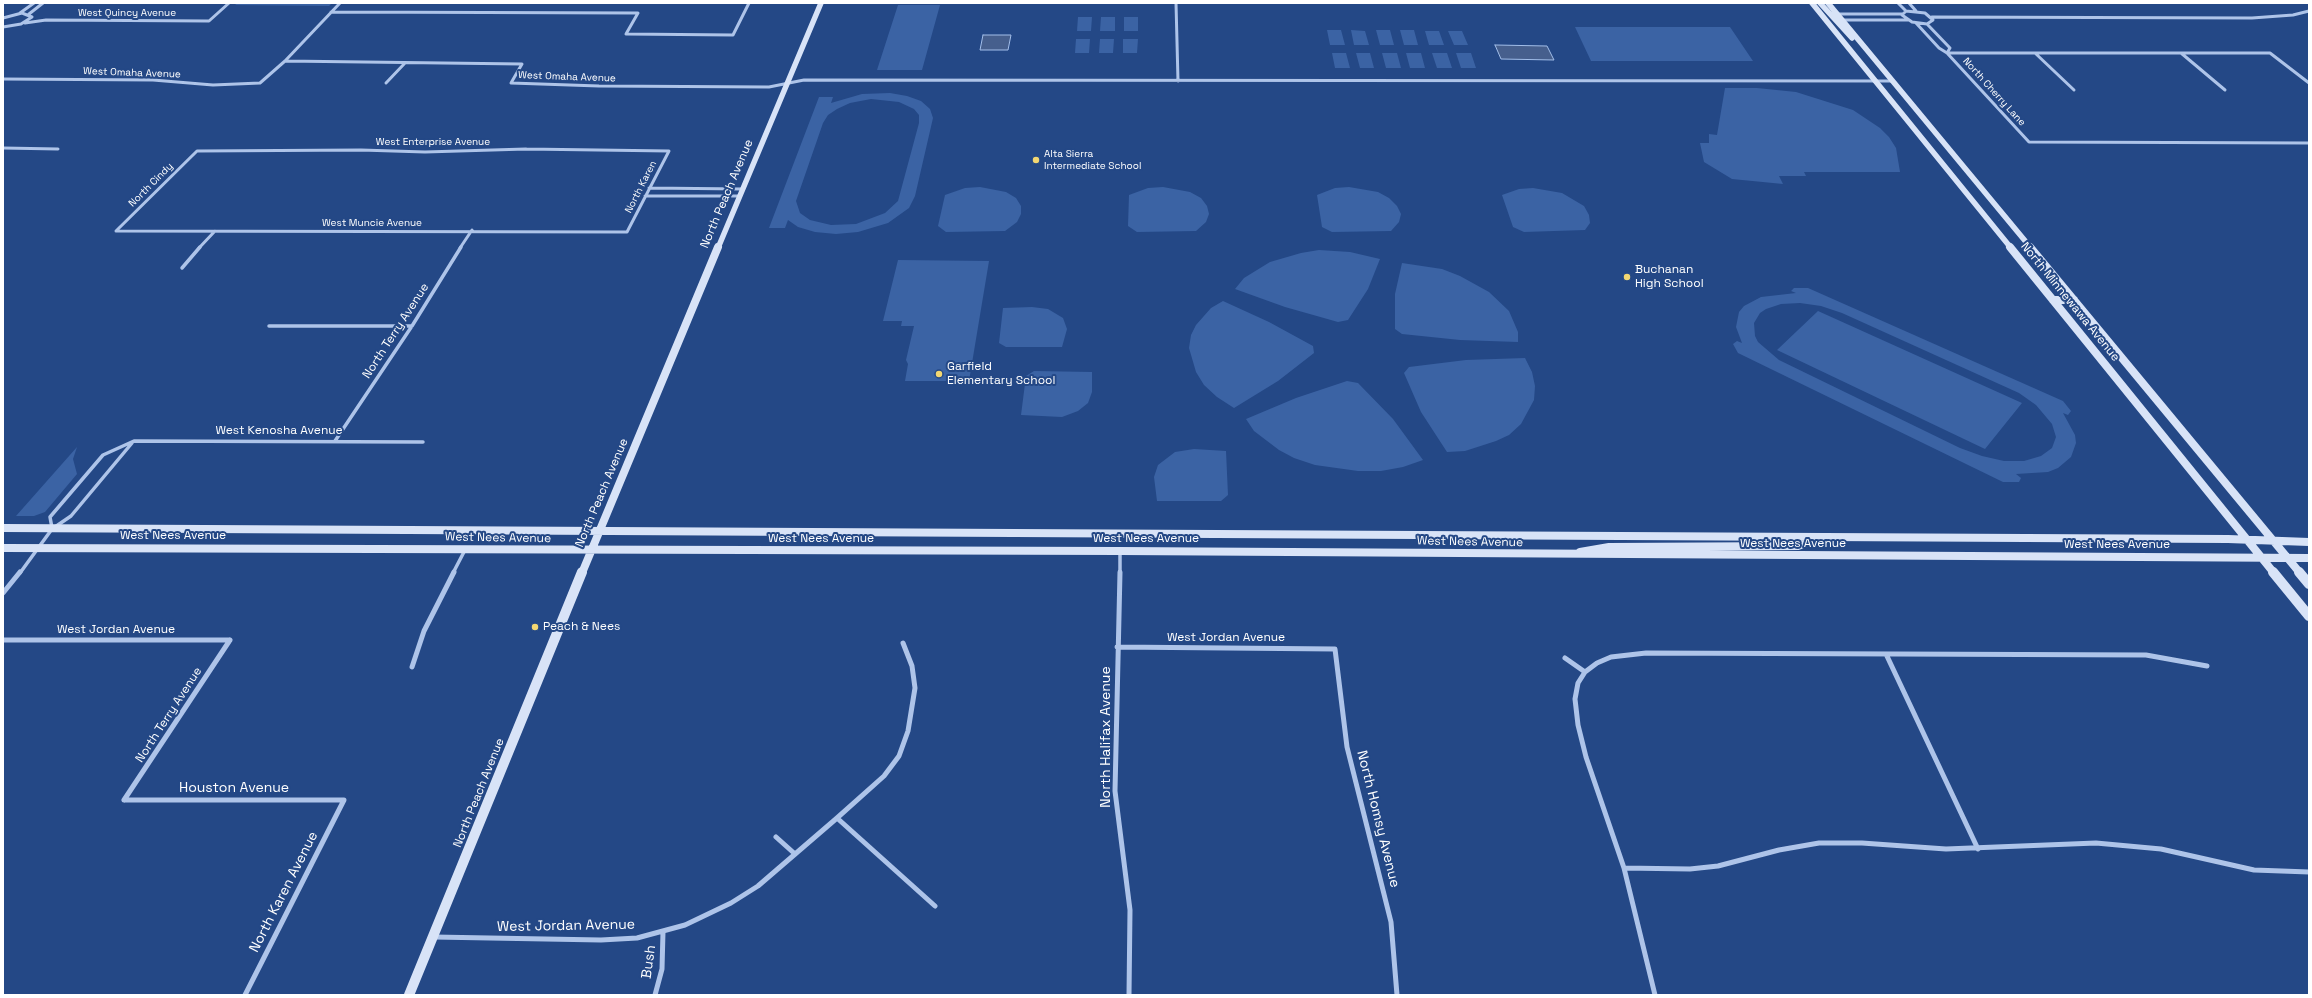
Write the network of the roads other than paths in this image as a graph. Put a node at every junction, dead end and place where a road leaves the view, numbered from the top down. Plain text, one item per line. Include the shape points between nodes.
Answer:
1 (34, 3) edge
2 (44, 3) edge
3 (229, 3) edge
4 (340, 3) edge
5 (749, 3) edge
6 (821, 3) edge
7 (1176, 3) edge
8 (1812, 3) edge
9 (1820, 3) edge
10 (1828, 3) edge
11 (1898, 3) edge
12 (1909, 3) edge
13 (1906, 11) junction
14 (1917, 11) junction
15 (2309, 11) edge
16 (331, 12) junction
17 (18, 14) junction
18 (29, 14) junction
19 (1837, 14) junction
20 (1902, 14) junction
21 (1932, 17) junction
22 (3, 18) edge
23 (31, 18) junction
24 (46, 20) junction
25 (1842, 20) junction
26 (1908, 20) junction
27 (25, 22) junction
28 (1916, 23) junction
29 (1927, 24) junction
30 (3, 27) edge
31 (11, 27) junction
32 (3, 32) edge
33 (1865, 48) junction
34 (1947, 52) junction
35 (2035, 53) junction
36 (2181, 53) junction
37 (285, 61) junction
38 (405, 63) junction
39 (3, 79) edge
40 (1178, 81) junction
41 (1876, 81) junction
42 (1892, 81) junction
43 (386, 83) dead end
44 (2309, 83) edge
45 (787, 84) junction
46 (2074, 90) dead end
47 (2225, 90) dead end
48 (2309, 143) edge
49 (3, 148) edge
50 (58, 149) dead end
51 (669, 150) joint
52 (197, 151) joint
53 (649, 188) junction
54 (744, 188) junction
55 (644, 196) junction
56 (740, 196) junction
57 (472, 230) junction
58 (116, 231) joint
59 (215, 231) junction
60 (627, 232) joint
61 (182, 268) dead end
62 (2053, 300) junction
63 (2074, 300) junction
64 (269, 326) dead end
65 (412, 326) junction
66 (134, 441) junction
67 (336, 442) junction
68 (423, 442) dead end
69 (3, 528) edge
70 (52, 529) junction
71 (599, 532) junction
72 (1809, 537) junction
73 (2247, 540) junction
74 (2274, 541) junction
75 (2309, 542) edge
76 (3, 548) edge
77 (39, 548) junction
78 (465, 550) junction
79 (591, 551) junction
80 (1120, 551) junction
81 (1560, 555) junction
82 (2261, 558) junction
83 (2288, 558) junction
84 (2309, 558) edge
85 (2309, 584) edge
86 (3, 593) edge
87 (2309, 616) edge
88 (3, 640) edge
89 (230, 640) joint
90 (903, 644) dead end
91 (1117, 647) junction
92 (1335, 649) joint
93 (1886, 654) junction
94 (1565, 658) dead end
95 (2207, 666) dead end
96 (412, 667) dead end
97 (1585, 672) junction
98 (124, 800) joint
99 (344, 800) joint
100 (837, 818) junction
101 (776, 837) dead end
102 (1978, 849) junction
103 (795, 854) junction
104 (1624, 868) junction
105 (2309, 872) edge
106 (935, 906) dead end
107 (663, 932) junction
108 (434, 937) junction
109 (245, 995) edge
110 (409, 995) edge
111 (655, 995) edge
112 (1129, 995) edge
113 (1397, 995) edge
114 (1655, 995) edge

1 - 17 street
2 - 18 street
3 - 24 street, West Quincy Avenue via 209,21
4 - 16 street
5 - 16 street via 733,35 626,34 638,14
6 - 45 main road, North Peach Avenue
7 - 40 street
8 - 41 main road, North Minnewawa Avenue
9 - 33 main road via 1843,30
10 - 19 main road, North Minnewawa Avenue
11 - 13 street
12 - 14 street
13 - 14 street
13 - 20 street
14 - 21 street
15 - 21 street via 2294,15 2252,18
16 - 37 street
17 - 18 street
17 - 22 street
18 - 23 street
19 - 20 street
19 - 25 main road, North Minnewawa Avenue
20 - 26 street
21 - 29 street via 1933,20
23 - 24 street, West Quincy Avenue
23 - 27 street
24 - 27 street, West Quincy Avenue
25 - 26 street
25 - 33 main road, North Minnewawa Avenue
26 - 28 street
27 - 31 street
28 - 29 street
28 - 34 street, North Cherry Lane via 1939,48
29 - 34 street, North Cherry Lane via 1950,48
30 - 31 street
31 - 32 street
33 - 42 main road, North Minnewawa Avenue
34 - 35 street
34 - 48 street, North Cherry Lane via 2029,142
35 - 36 street
35 - 46 street
36 - 44 street via 2270,53
36 - 47 street
37 - 38 street, West Omaha Avenue
37 - 39 street, West Omaha Avenue via 260,83
38 - 43 street
38 - 45 street, West Omaha Avenue via 522,64 511,83 526,84 769,87
40 - 41 street
40 - 45 street via 804,80
41 - 42 street
41 - 62 main road, North Minnewawa Avenue
42 - 63 main road, North Minnewawa Avenue
45 - 54 main road, North Peach Avenue
49 - 50 street
51 - 52 street, West Enterprise Avenue
51 - 53 street, North Karen
52 - 58 street, North Cindy
53 - 54 street
53 - 55 street, North Karen
54 - 56 main road, North Peach Avenue
55 - 56 street
55 - 60 street, North Karen
56 - 71 main road, North Peach Avenue
57 - 59 street, West Muncie Avenue
57 - 60 street, West Muncie Avenue
57 - 65 street, North Terry Avenue
58 - 59 street, West Muncie Avenue
59 - 61 street
62 - 63 main road
62 - 73 main road, North Minnewawa Avenue
63 - 74 main road, North Minnewawa Avenue
64 - 65 street
65 - 67 street, North Terry Avenue
66 - 67 street, West Kenosha Avenue
66 - 70 street via 71,516
66 - 70 street via 103,455 50,517
67 - 68 street, West Kenosha Avenue
69 - 70 main road, West Nees Avenue
70 - 71 main road, West Nees Avenue
70 - 77 street
71 - 72 main road, West Nees Avenue
71 - 79 main road, North Peach Avenue
72 - 73 main road, West Nees Avenue
72 - 81 main road via 1807,544 1798,546 1609,547
73 - 74 main road, West Nees Avenue
73 - 82 main road, North Minnewawa Avenue
74 - 75 main road, West Nees Avenue
74 - 83 main road, North Minnewawa Avenue
76 - 77 main road, West Nees Avenue
77 - 78 main road, West Nees Avenue
77 - 86 street
78 - 79 main road, West Nees Avenue
78 - 96 street via 424,631
79 - 80 main road, West Nees Avenue
79 - 108 main road, North Peach Avenue
80 - 81 main road, West Nees Avenue
80 - 91 street, North Halifax Avenue
81 - 82 main road, West Nees Avenue
82 - 83 main road, West Nees Avenue
82 - 87 main road, North Minnewawa Avenue
83 - 84 main road, West Nees Avenue
83 - 85 main road, North Minnewawa Avenue
88 - 89 street, West Jordan Avenue
89 - 98 street, North Terry Avenue
90 - 100 street, West Jordan Avenue via 912,666 915,688 904,743 899,756 884,776
91 - 92 street, West Jordan Avenue
91 - 112 street, North Halifax Avenue via 1115,791 1130,910
92 - 113 street, North Homsy Avenue via 1347,746 1391,922
93 - 95 street via 2146,656
93 - 97 street via 1628,654 1604,660
93 - 102 street
94 - 97 street
97 - 104 street via 1578,683 1575,699 1578,725 1586,757
98 - 99 street, Houston Avenue
99 - 109 street, North Karen Avenue
100 - 103 street, West Jordan Avenue
100 - 106 street
101 - 103 street
102 - 104 street via 1819,843 1779,850 1718,866 1690,869
102 - 105 street via 2096,843 2129,844 2254,870
103 - 107 street, West Jordan Avenue via 758,886 731,903 685,925
104 - 114 street
107 - 108 street, West Jordan Avenue via 637,938 601,940
107 - 111 street, Bush via 662,969
108 - 110 main road, North Peach Avenue

